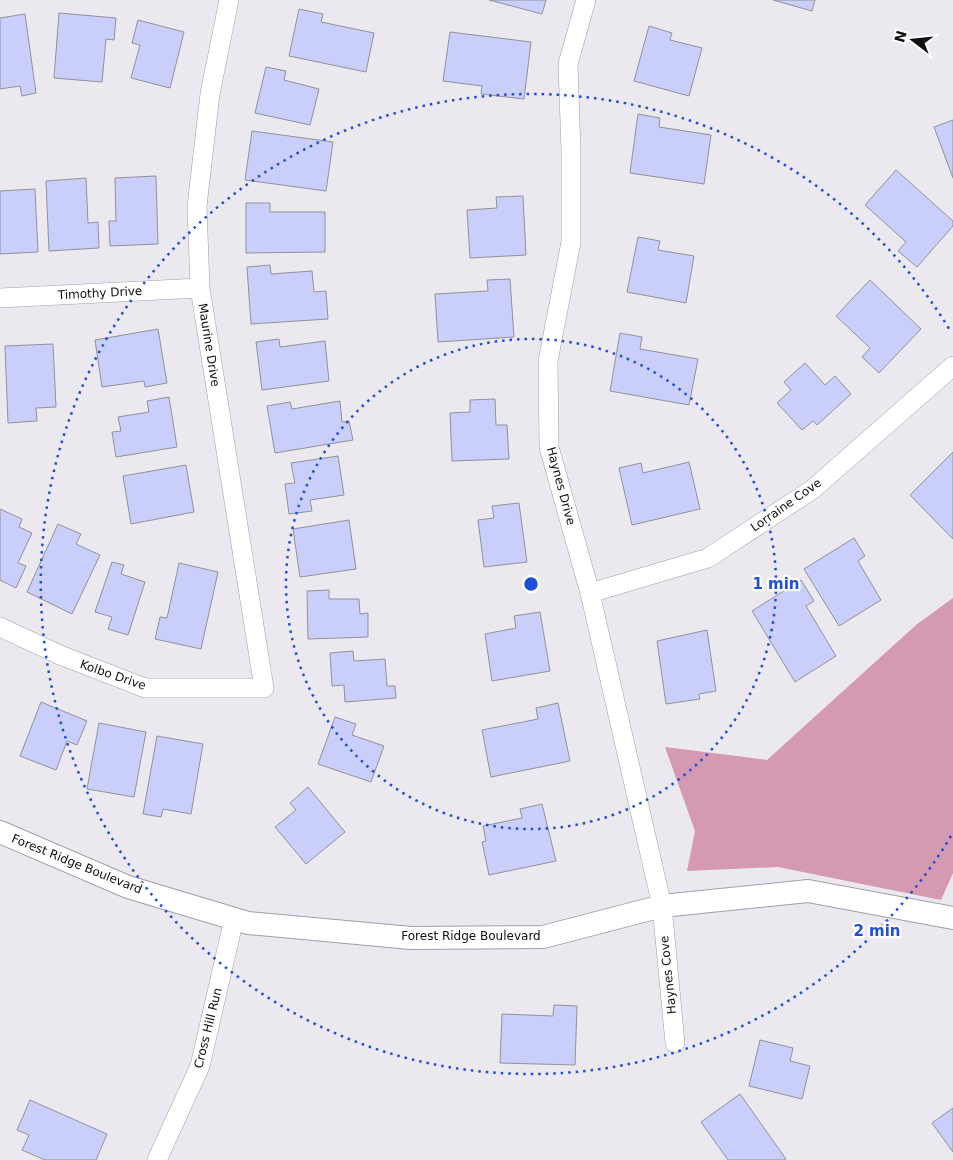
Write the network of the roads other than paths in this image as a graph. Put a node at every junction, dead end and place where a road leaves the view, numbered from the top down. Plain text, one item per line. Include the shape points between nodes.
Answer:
1 (228, 0) edge
2 (586, 0) edge
3 (200, 288) junction
4 (0, 298) edge
5 (953, 366) edge
6 (590, 593) junction
7 (0, 628) edge
8 (264, 688) joint
9 (0, 832) edge
10 (662, 906) junction
11 (953, 918) edge
12 (234, 919) junction
13 (675, 1044) dead end
14 (157, 1160) edge

1 - 3 street, Maurine Drive via 210,94 197,206
2 - 6 street, Haynes Drive via 568,64 572,151 571,242 548,361 549,447
3 - 4 street, Timothy Drive
3 - 8 street, Maurine Drive
5 - 6 street, Lorraine Cove via 813,489 708,558
6 - 10 street, Haynes Drive
7 - 8 street, Kolbo Drive via 145,688
9 - 12 street, Forest Ridge Boulevard via 128,886
10 - 11 street, Forest Ridge Boulevard via 808,891
10 - 12 street, Forest Ridge Boulevard via 543,937 411,938
10 - 13 street, Haynes Cove
12 - 14 street, Cross Hill Run via 200,1066

